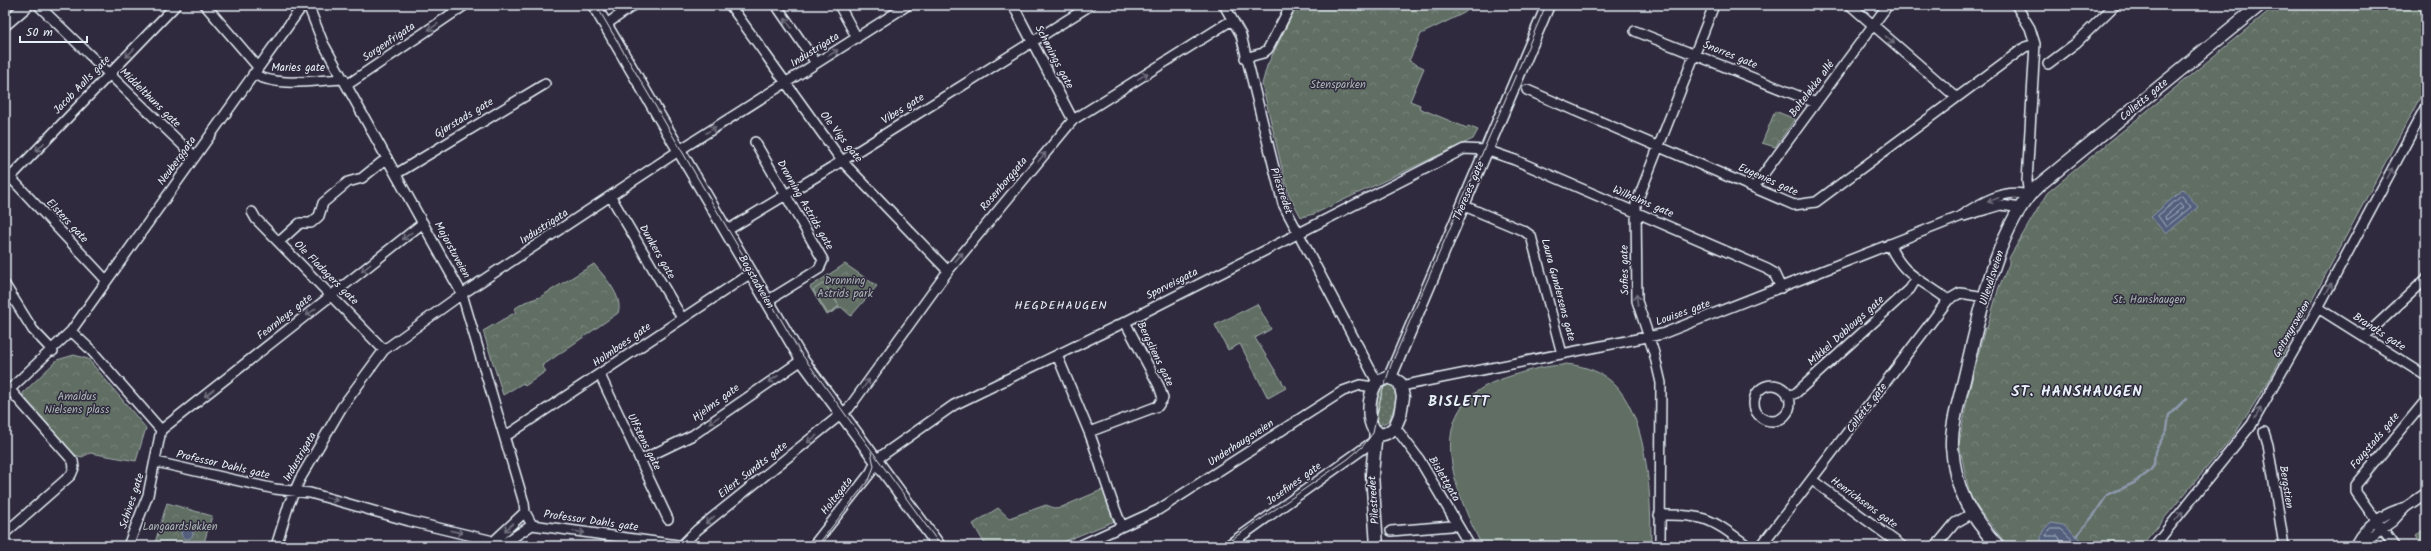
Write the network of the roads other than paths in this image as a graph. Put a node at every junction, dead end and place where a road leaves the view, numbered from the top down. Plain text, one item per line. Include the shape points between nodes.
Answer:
1 (27, 5) edge
2 (38, 5) edge
3 (176, 5) edge
4 (204, 5) edge
5 (303, 5) edge
6 (308, 5) edge
7 (465, 5) edge
8 (594, 5) edge
9 (634, 5) edge
10 (730, 5) edge
11 (776, 5) edge
12 (839, 5) edge
13 (908, 5) edge
14 (1013, 5) edge
15 (1091, 5) edge
16 (1224, 5) edge
17 (1291, 5) edge
18 (1548, 5) edge
19 (1714, 5) edge
20 (1850, 5) edge
21 (1888, 5) edge
22 (2016, 5) edge
23 (2115, 5) edge
24 (2260, 5) edge
25 (1232, 20) junction
26 (5, 24) edge
27 (605, 25) junction
28 (1874, 25) junction
29 (1635, 31) dead end
30 (857, 38) junction
31 (1032, 42) junction
32 (2035, 44) junction
33 (1694, 54) junction
34 (1245, 58) junction
35 (816, 63) junction
36 (2048, 64) dead end
37 (256, 70) junction
38 (108, 75) junction
39 (346, 82) junction
40 (786, 83) junction
41 (545, 84) dead end
42 (1527, 90) dead end
43 (1956, 97) junction
44 (1816, 103) junction
45 (2426, 106) edge
46 (1073, 120) junction
47 (755, 142) dead end
48 (1658, 146) junction
49 (1486, 150) junction
50 (679, 151) junction
51 (195, 156) junction
52 (387, 158) junction
53 (842, 161) junction
54 (396, 174) junction
55 (8, 180) edge
56 (1754, 186) junction
57 (787, 195) junction
58 (2029, 196) junction
59 (611, 197) junction
60 (1462, 205) junction
61 (2021, 208) junction
62 (252, 212) dead end
63 (1636, 213) junction
64 (1959, 217) junction
65 (423, 223) junction
66 (726, 231) junction
67 (1298, 233) junction
68 (279, 242) junction
69 (1889, 244) junction
70 (948, 270) junction
71 (751, 273) junction
72 (2426, 279) edge
73 (106, 280) junction
74 (1916, 280) junction
75 (5, 285) edge
76 (1781, 288) junction
77 (462, 294) junction
78 (332, 295) junction
79 (1985, 297) junction
80 (1948, 300) junction
81 (767, 301) junction
82 (2318, 308) junction
83 (682, 318) junction
84 (1125, 322) junction
85 (71, 331) junction
86 (2365, 336) junction
87 (1649, 337) junction
88 (384, 350) junction
89 (53, 351) junction
90 (1562, 354) junction
91 (1057, 355) junction
92 (802, 360) junction
93 (600, 375) junction
94 (2426, 376) edge
95 (1390, 377) junction
96 (1375, 384) junction
97 (1401, 386) junction
98 (7, 392) edge
99 (1788, 396) dead end
100 (2426, 400) edge
101 (842, 415) junction
102 (1395, 426) junction
103 (162, 430) junction
104 (1089, 432) junction
105 (2264, 432) dead end
106 (506, 436) junction
107 (1375, 436) junction
108 (877, 459) junction
109 (641, 460) junction
110 (156, 462) junction
111 (1812, 480) junction
112 (294, 491) junction
113 (2426, 493) edge
114 (525, 512) junction
115 (1971, 514) junction
116 (1659, 515) junction
117 (668, 519) dead end
118 (1456, 523) junction
119 (532, 525) junction
120 (2379, 525) junction
121 (1122, 526) junction
122 (1391, 531) dead end
123 (5, 533) edge
124 (496, 545) edge
125 (2354, 545) edge
126 (128, 546) edge
127 (276, 546) edge
128 (681, 546) edge
129 (685, 546) edge
130 (813, 546) edge
131 (939, 546) edge
132 (1078, 546) edge
133 (1227, 546) edge
134 (1377, 546) edge
135 (1470, 546) edge
136 (1660, 546) edge
137 (1748, 546) edge
138 (1762, 546) edge
139 (1902, 546) edge
140 (1936, 546) edge
141 (1998, 546) edge
142 (2154, 546) edge
143 (2284, 546) edge
144 (2394, 546) edge

1 - 26 main road
2 - 38 street, Middelthuns gate
3 -> 38 street, Jacob Aalls gate
4 - 37 street, Maries gate
5 - 37 street, Neuberggata
6 - 39 street, Majorstuveien via 323,43
7 -> 39 street, Sorgenfrigata
8 - 27 main road, Bogstadveien
9 - 27 street
10 - 40 street, Ole Vigs gate
35 -> 11 street
12 - 30 street
13 - 30 street, Industrigata
14 - 31 street, Schønings gate
15 - 31 street, Vibes gate
16 - 25 street, Pilestredet
17 - 34 street via 1268,49
18 - 49 main road, Thereses gate
19 - 33 street, Sofies gate
20 - 28 street
21 - 28 street, Bolteløkka allé
22 - 32 street via 2030,28
23 - 36 street via 2076,43
24 - 58 main road, Colletts gate
25 - 34 street, Pilestredet via 1241,35
46 -> 25 street, Rosenborggata
27 - 50 main road, Bogstadveien
28 -> 43 street
28 - 44 street, Bolteløkka allé
29 - 33 street, Snorres gate
35 -> 30 street, Industrigata
31 - 46 street, Schønings gate
31 - 53 street, Vibes gate
32 - 43 street, Eugenies gate via 2025,47
32 - 58 street via 2027,181
33 - 44 street, Snorres gate
33 - 48 street, Sofies gate
34 - 67 street, Pilestredet via 1278,188
35 - 40 street, Industrigata
37 - 39 street, Maries gate via 262,79 280,82
37 - 51 street, Neuberggata
38 - 51 street, Middelthuns gate
38 -> 55 street, Jacob Aalls gate
39 - 52 street, Majorstuveien
50 -> 40 street, Industrigata
40 - 53 street, Ole Vigs gate
41 - 54 street, Gjørstads gate
42 - 48 street, Eugenies gate
43 - 56 street, Eugenies gate via 1816,202 1794,205
44 - 56 street, Bolteløkka allé
82 -> 45 street, Geitmyrsveien
70 -> 46 street, Rosenborggata
47 - 57 street, Dronning Astrids gate
48 - 56 street, Eugenies gate
48 - 63 street, Sofies gate via 1638,197
49 - 60 main road, Thereses gate
49 - 63 street, Wilhelms gate via 1515,160
49 - 67 street, Sporveisgata via 1464,149
50 - 59 street, Industrigata
50 - 66 main road, Bogstadveien
51 - 73 street, Neuberggata
52 - 54 street, Majorstuveien
52 - 68 street via 362,178 348,182 323,203 319,216 310,223 300,223
53 - 57 street, Vibes gate
53 - 70 street, Ole Vigs gate
54 - 65 street, Majorstuveien
55 - 73 street, Elsters gate
57 - 66 street, Vibes gate
57 - 81 street, Dronning Astrids gate via 822,256 822,264 819,269
58 - 61 main road, Ullevålsveien
58 -> 64 street, Louises gate via 2012,192 1974,207
59 - 77 street, Industrigata
59 - 83 street, Dunkers gate
60 - 90 street, Laura Gundersens gate via 1531,236
60 - 95 main road, Thereses gate
61 - 64 street, Louises gate via 2000,206 1978,214
61 - 79 main road, Ullevålsveien via 2002,248
62 - 68 street, Ole Fladagers gate
63 - 76 street, Wilhelms gate via 1774,272
87 -> 63 street, Sofies gate via 1637,301
64 - 69 street, Louises gate
65 - 77 street, Majorstuveien
65 -> 78 street, Fearnleys gate
66 - 71 main road, Bogstadveien
67 - 84 street, Sporveisgata
67 - 96 street, Pilestredet
68 - 78 street, Ole Fladagers gate
69 - 74 street via 1898,263
69 - 76 street, Louises gate
101 -> 70 street, Rosenborggata
71 - 81 main road, Bogstadveien
71 - 83 street, Holmboes gate
72 - 86 street
73 - 85 street, Neuberggata
74 - 80 street via 1929,285
74 - 99 street, Mikkel Doblougs gate via 1905,294 1796,392
75 - 89 street via 33,330
76 - 87 street, Louises gate via 1674,330
77 - 88 street, Industrigata
77 - 106 street, Majorstuveien
78 - 88 street, Ole Fladagers gate
78 -> 103 street, Fearnleys gate
79 - 80 street via 1960,293
79 - 115 main road, Ullevålsveien via 1952,438 1953,456 1960,485
80 - 111 street, Colletts gate
81 - 92 main road, Bogstadveien
82 - 86 street, Brandts gate
142 -> 82 street, Geitmyrsveien via 2241,440
83 - 93 street, Holmboes gate
84 - 91 street, Sporveisgata
84 - 104 street, Bergsliens gate via 1163,398 1161,403
85 - 89 street, Neuberggata
85 - 103 street
86 - 94 street, Brandts gate
87 - 90 street, Louises gate
87 - 116 street, Sofies gate via 1661,383
88 - 112 street, Industrigata via 342,407
89 - 98 street, Neuberggata
90 - 97 street, Louises gate
91 - 104 street
91 - 108 street, Sporveisgata via 954,405
92 - 101 main road, Bogstadveien
92 -> 109 street, Hjelms gate via 693,435
93 - 106 street, Holmboes gate
93 - 109 street, Ulfstens gate via 628,439
95 - 96 main road
95 - 97 main road
96 - 107 main road via 1368,410
96 - 121 street, Underhaugsveien via 1360,384 1343,391 1158,510
97 - 102 main road via 1402,403
98 - 123 street via 68,456 74,466 71,475
100 - 120 street, Fougstads gate via 2357,481 2356,492
101 - 108 main road, Bogstadveien
101 -> 128 street, Eilert Sundts gate
102 - 107 main road
102 - 118 street, Bislettgata via 1419,459
103 - 110 street
104 - 121 street via 1104,473 1107,492
105 - 143 street, Bergstien
106 - 114 street, Majorstuveien
107 - 133 street, Josefines gate
107 - 134 main road, Pilestredet via 1372,474
108 - 130 street, Holtegata via 867,477
108 - 131 main road, Bogstadveien
109 - 117 street, Ulfstens gate
110 - 112 street, Professor Dahls gate
110 - 126 street, Schives gate via 148,495
111 - 138 street, Colletts gate
111 - 139 street, Henrichsens gate
112 -> 124 street, Professor Dahls gate via 310,493
112 - 127 street, Industrigata
113 - 120 street via 2406,507 2391,511
114 - 119 street, Majorstuveien
114 -> 124 street
115 - 140 street via 1955,523
115 - 141 main road, Ullevålsveien
116 - 136 street, Sofies gate
116 - 137 street via 1704,518 1721,526
118 - 122 street via 1451,526
118 - 135 street, Bislettgata
119 - 124 street, Professor Dahls gate
119 -> 128 street, Professor Dahls gate
120 - 125 street via 2362,532
120 - 144 street, Fougstads gate
121 - 132 street, Underhaugsveien
128 - 129 street, Professor Dahls gate

